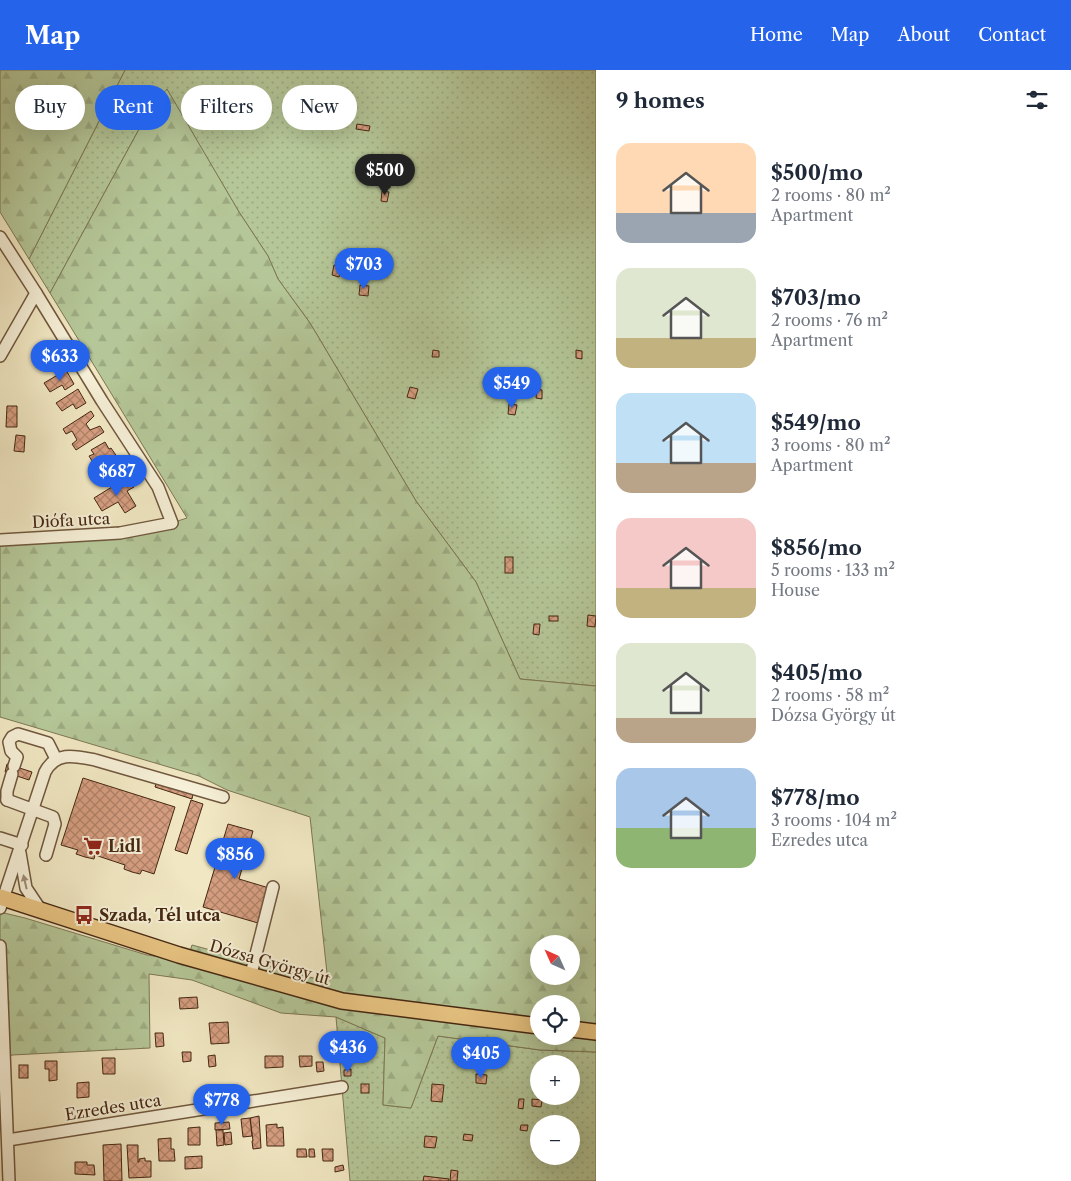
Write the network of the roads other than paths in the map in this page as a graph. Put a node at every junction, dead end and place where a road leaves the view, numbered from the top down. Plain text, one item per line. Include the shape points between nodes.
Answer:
1 (0, 237) edge
2 (36, 293) junction
3 (0, 356) edge
4 (0, 540) edge
5 (56, 759) junction
6 (223, 797) dead end
7 (4, 802) edge
8 (34, 809) junction
9 (0, 838) edge
10 (21, 848) junction
11 (46, 855) dead end
12 (273, 887) dead end
13 (1, 901) edge
14 (40, 909) junction
15 (0, 946) edge
16 (250, 974) junction
17 (530, 1025) edge
18 (580, 1030) edge
19 (596, 1032) edge
20 (2, 1071) edge
21 (342, 1087) dead end
22 (8, 1140) junction
23 (9, 1181) edge

1 - 2 street
2 - 3 street
2 - 4 street, Diófa utca via 158,487 172,524 120,534
5 - 6 street via 73,756 95,760
5 - 7 street via 48,743 15,735 9,742 17,757
5 - 8 street via 45,772
7 - 8 street
8 - 10 street
8 - 11 street via 54,819
9 - 10 street
10 - 13 street
14 -> 10 street via 26,888
12 - 16 street
13 - 14 main road, Dózsa György út
14 - 16 main road, Dózsa György út via 179,955
15 - 20 street
16 - 17 main road, Dózsa György út via 342,1002
18 - 19 main road
20 - 22 street
21 - 22 street, Ezredes utca
22 - 23 street

